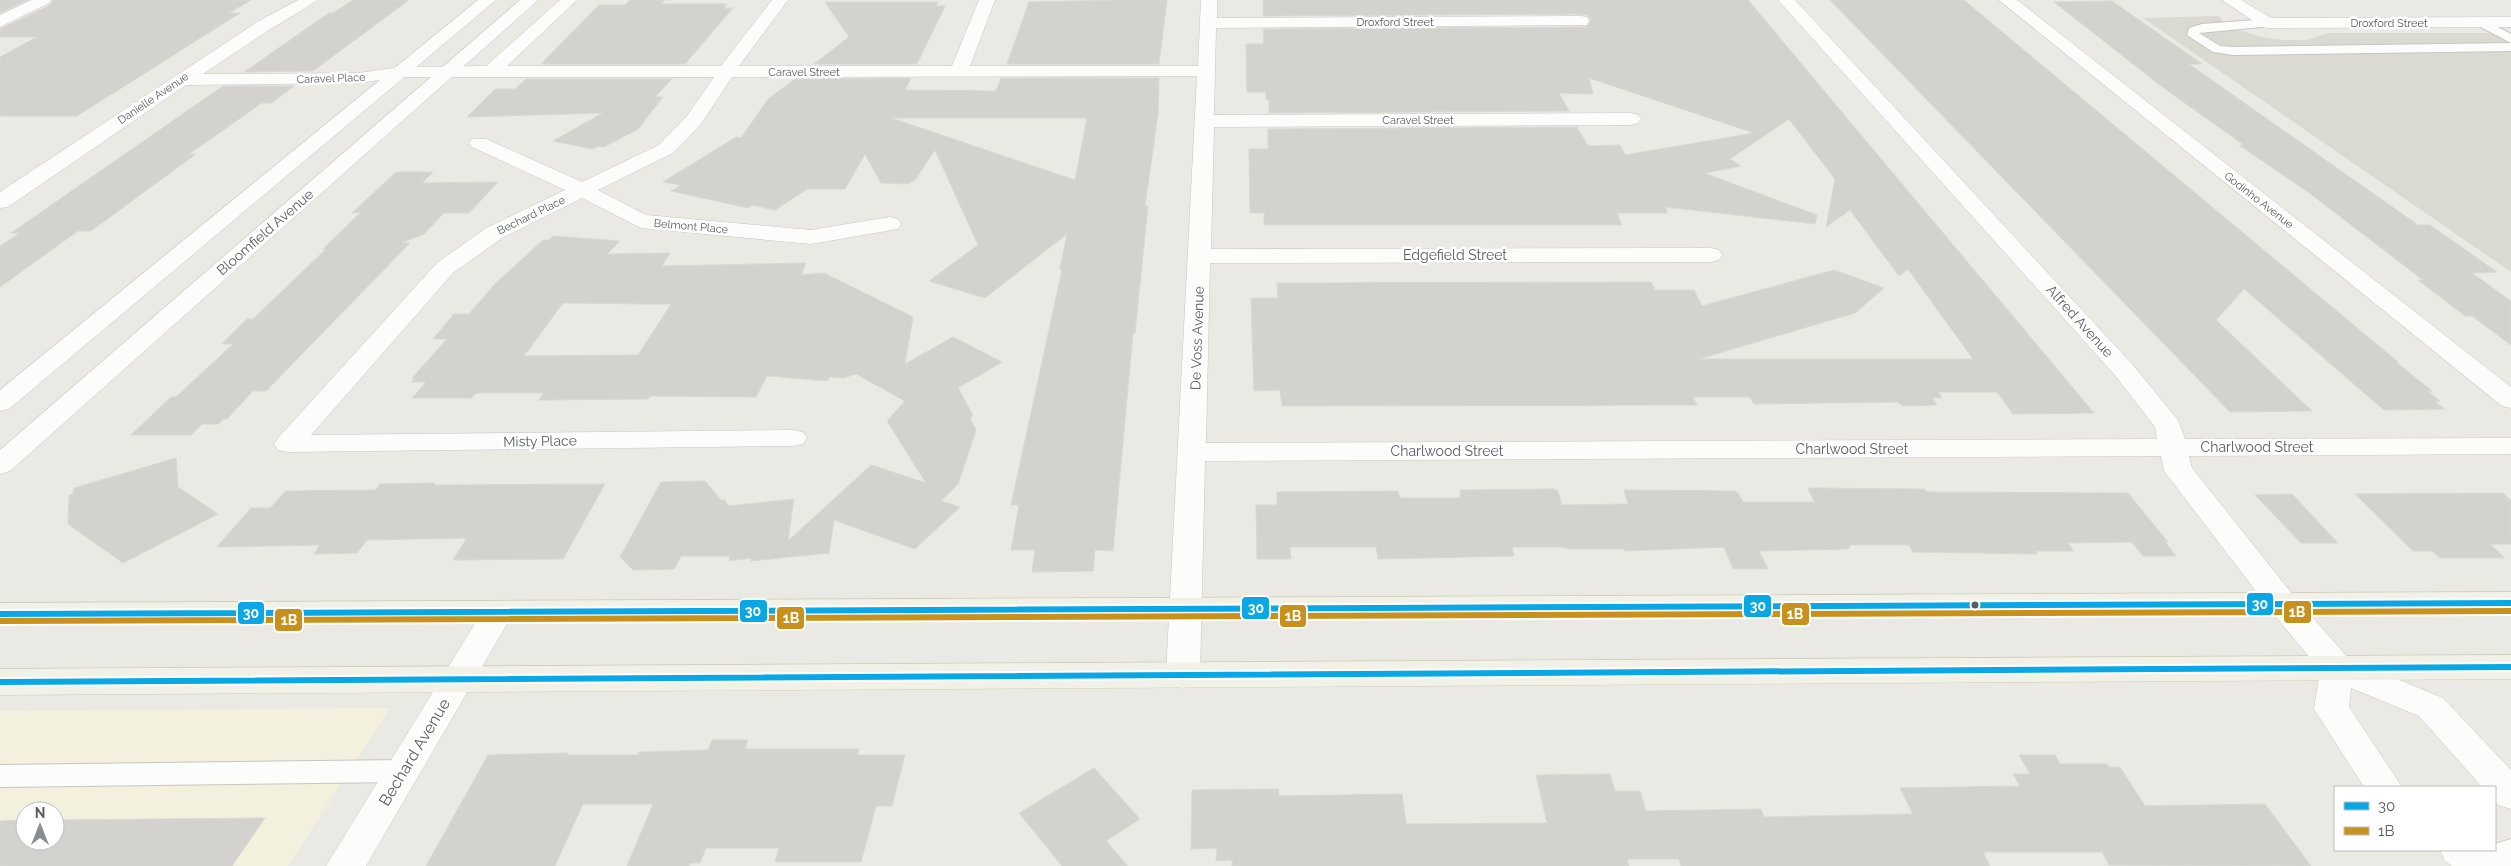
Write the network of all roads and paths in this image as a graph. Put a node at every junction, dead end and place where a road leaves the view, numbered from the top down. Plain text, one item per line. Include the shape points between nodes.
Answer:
1 (43, 0) edge
2 (310, 0) edge
3 (488, 0) edge
4 (530, 0) edge
5 (569, 0) edge
6 (780, 0) edge
7 (987, 0) edge
8 (1786, 0) edge
9 (2007, 0) edge
10 (2230, 0) edge
11 (1209, 12) edge
12 (1581, 21) dead end
13 (0, 22) edge
14 (2481, 22) junction
15 (2511, 22) edge
16 (2268, 23) junction
17 (2511, 39) edge
18 (2511, 47) edge
19 (201, 67) junction
20 (1207, 71) junction
21 (400, 72) junction
22 (448, 72) junction
23 (491, 72) junction
24 (726, 72) junction
25 (959, 72) junction
26 (181, 80) junction
27 (1631, 119) dead end
28 (1205, 121) junction
29 (479, 143) dead end
30 (582, 190) junction
31 (0, 202) edge
32 (890, 224) dead end
33 (1711, 254) dead end
34 (1200, 256) junction
35 (2511, 400) edge
36 (0, 403) edge
37 (793, 438) dead end
38 (288, 444) joint
39 (2511, 446) edge
40 (2172, 447) junction
41 (1193, 452) junction
42 (0, 465) edge
43 (2282, 603) junction
44 (2511, 603) edge
45 (1187, 608) junction
46 (498, 612) junction
47 (0, 614) edge
48 (2511, 667) edge
49 (2337, 668) junction
50 (1183, 675) junction
51 (457, 680) junction
52 (0, 682) edge
53 (402, 771) junction
54 (0, 776) edge
55 (2383, 786) edge
56 (2511, 794) edge
57 (345, 866) edge

1 - 13 street
2 - 19 street, Danielle Avenue
3 - 21 street
4 - 22 street, Bloomfield Avenue
5 - 23 street
6 - 24 street, Bechard Place
7 - 25 street
8 - 40 street, Alfred Avenue via 2123,369 2168,426
9 - 35 street, Godinho Avenue
10 - 16 street
11 - 12 street, Droxford Street
11 - 20 street, De Voss Avenue
14 - 15 street, Droxford Street
14 - 16 street, Droxford Street
14 - 17 lane
16 - 18 lane via 2202,28 2193,31 2192,35 2217,49 2233,51
19 - 21 street, Caravel Place via 378,66
19 - 26 street, Danielle Avenue
20 - 25 street, Caravel Street
20 - 28 street, De Voss Avenue
21 - 22 street, Caravel Street
21 - 26 street, Caravel Place via 359,78
21 - 36 street
22 - 23 street, Caravel Street
22 - 42 street, Bloomfield Avenue
23 - 24 street, Caravel Street
24 - 25 street, Caravel Street
24 - 30 street, Bechard Place via 694,120 666,149
26 - 31 street, Danielle Avenue
27 - 28 street, Caravel Street
28 - 34 street, De Voss Avenue
29 - 30 street, Belmont Place
30 - 32 street, Belmont Place via 641,222 811,237
30 - 38 street, Bechard Place via 494,234 445,268
33 - 34 street, Edgefield Street
34 - 41 street, De Voss Avenue
37 - 38 street, Misty Place
39 - 40 street, Charlwood Street
40 - 41 street, Charlwood Street
40 - 43 street, Alfred Avenue via 2178,470
41 - 45 street, De Voss Avenue
43 - 44 main road
43 - 45 main road
43 - 49 street, Alfred Avenue
45 - 46 main road
45 - 50 street, De Voss Avenue
46 - 47 main road
46 - 51 street, Bechard Avenue
48 - 49 main road
49 - 50 main road
49 - 55 street via 2331,710
49 - 56 street via 2431,707
50 - 51 main road
51 - 52 main road
51 - 53 street, Bechard Avenue
53 - 54 lane
53 - 57 street, Bechard Avenue

